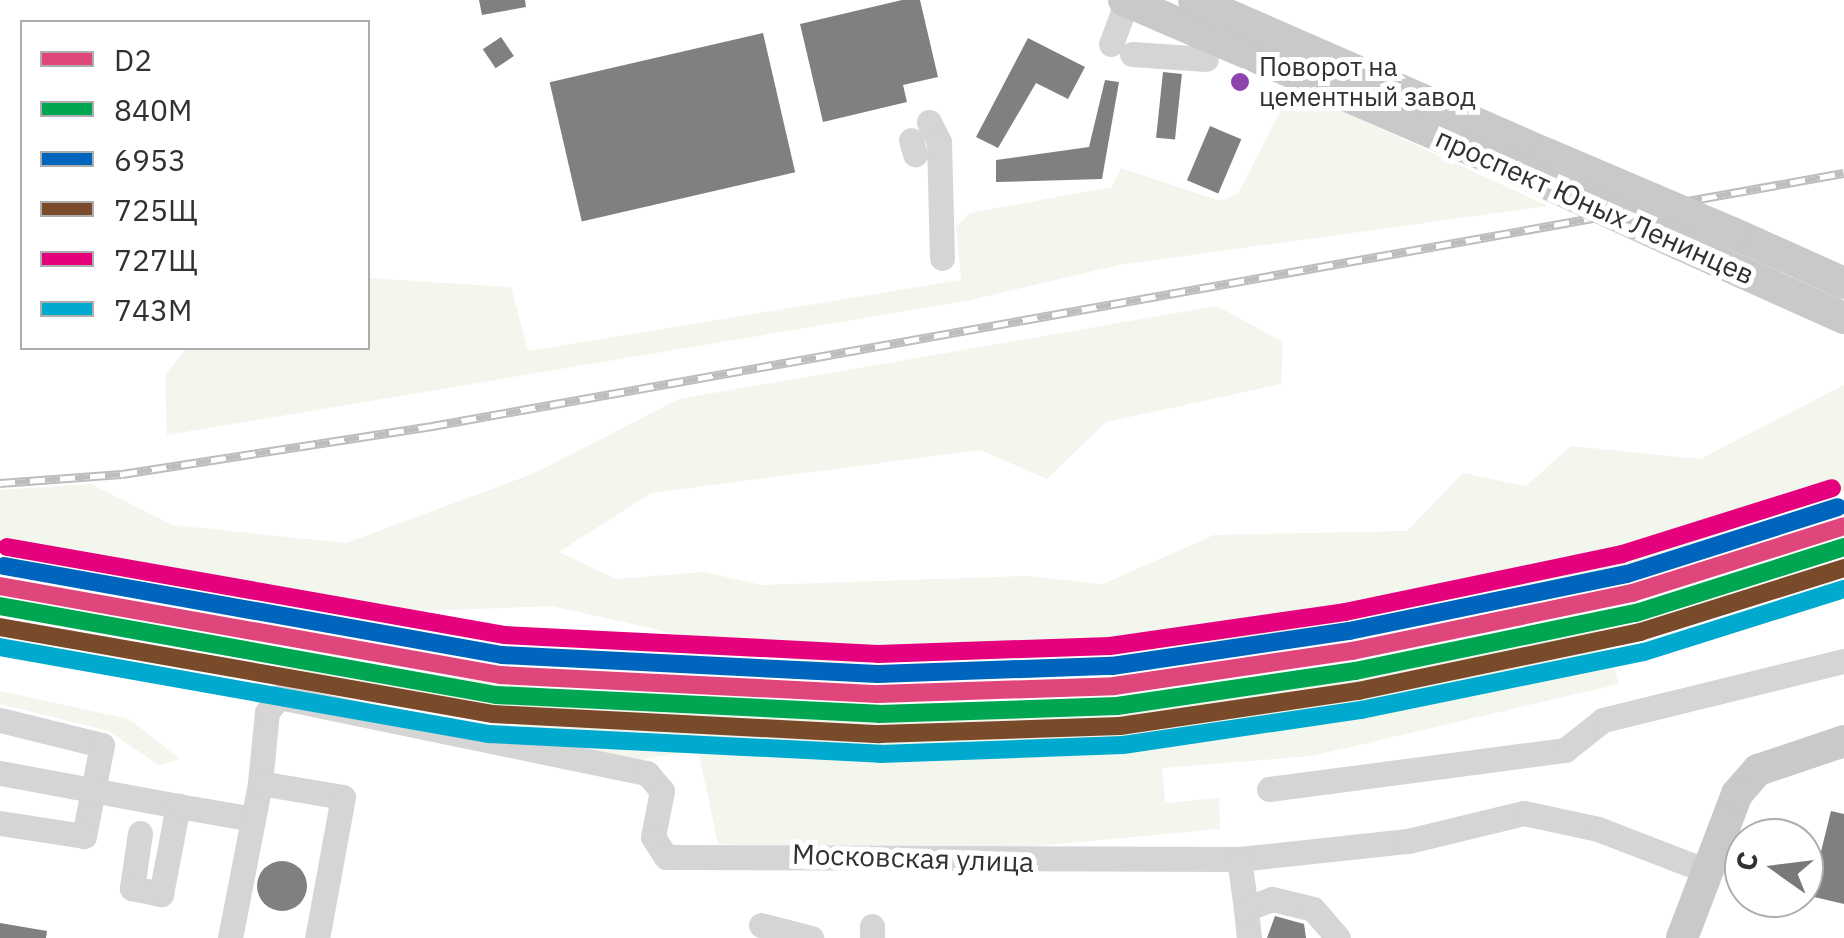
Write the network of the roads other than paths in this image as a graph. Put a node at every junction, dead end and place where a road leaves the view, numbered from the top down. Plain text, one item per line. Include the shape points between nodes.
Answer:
1 (1126, 0) edge
2 (1194, 0) edge
3 (1206, 60) dead end
4 (918, 139) dead end
5 (942, 258) dead end
6 (1844, 283) edge
7 (1844, 318) edge
8 (1844, 661) edge
9 (0, 720) edge
10 (1844, 741) edge
11 (0, 773) edge
12 (260, 783) junction
13 (93, 790) junction
14 (1269, 790) dead end
15 (178, 806) junction
16 (253, 819) junction
17 (0, 823) edge
18 (140, 833) dead end
19 (1238, 860) junction
20 (1707, 872) junction
21 (1246, 909) junction
22 (761, 926) dead end
23 (230, 938) edge
24 (317, 938) edge
25 (812, 938) edge
26 (1248, 938) edge
27 (1338, 938) edge
28 (1682, 938) edge

1 - 3 street via 1122,49
1 - 7 main road, проспект Юных Ленинцев, bridge
2 - 6 main road, проспект Юных Ленинцев, bridge
4 - 5 street via 953,209
8 - 14 street via 1603,720 1565,750
9 - 13 street via 98,738
10 - 20 main road via 1758,770 1736,794
11 - 13 street
12 - 16 street
12 - 19 street, Московская улица via 267,712 278,697 647,774 662,790 653,837 666,857
12 - 24 street via 344,797
13 - 15 street
13 - 17 street via 84,836
15 - 16 street
15 - 18 street via 161,894 132,888
16 - 23 street
19 - 20 street, Московская улица via 1408,841 1524,813 1598,829
19 - 21 street
20 - 28 main road
21 - 26 street
21 - 27 street via 1272,899 1313,909
22 - 25 street

